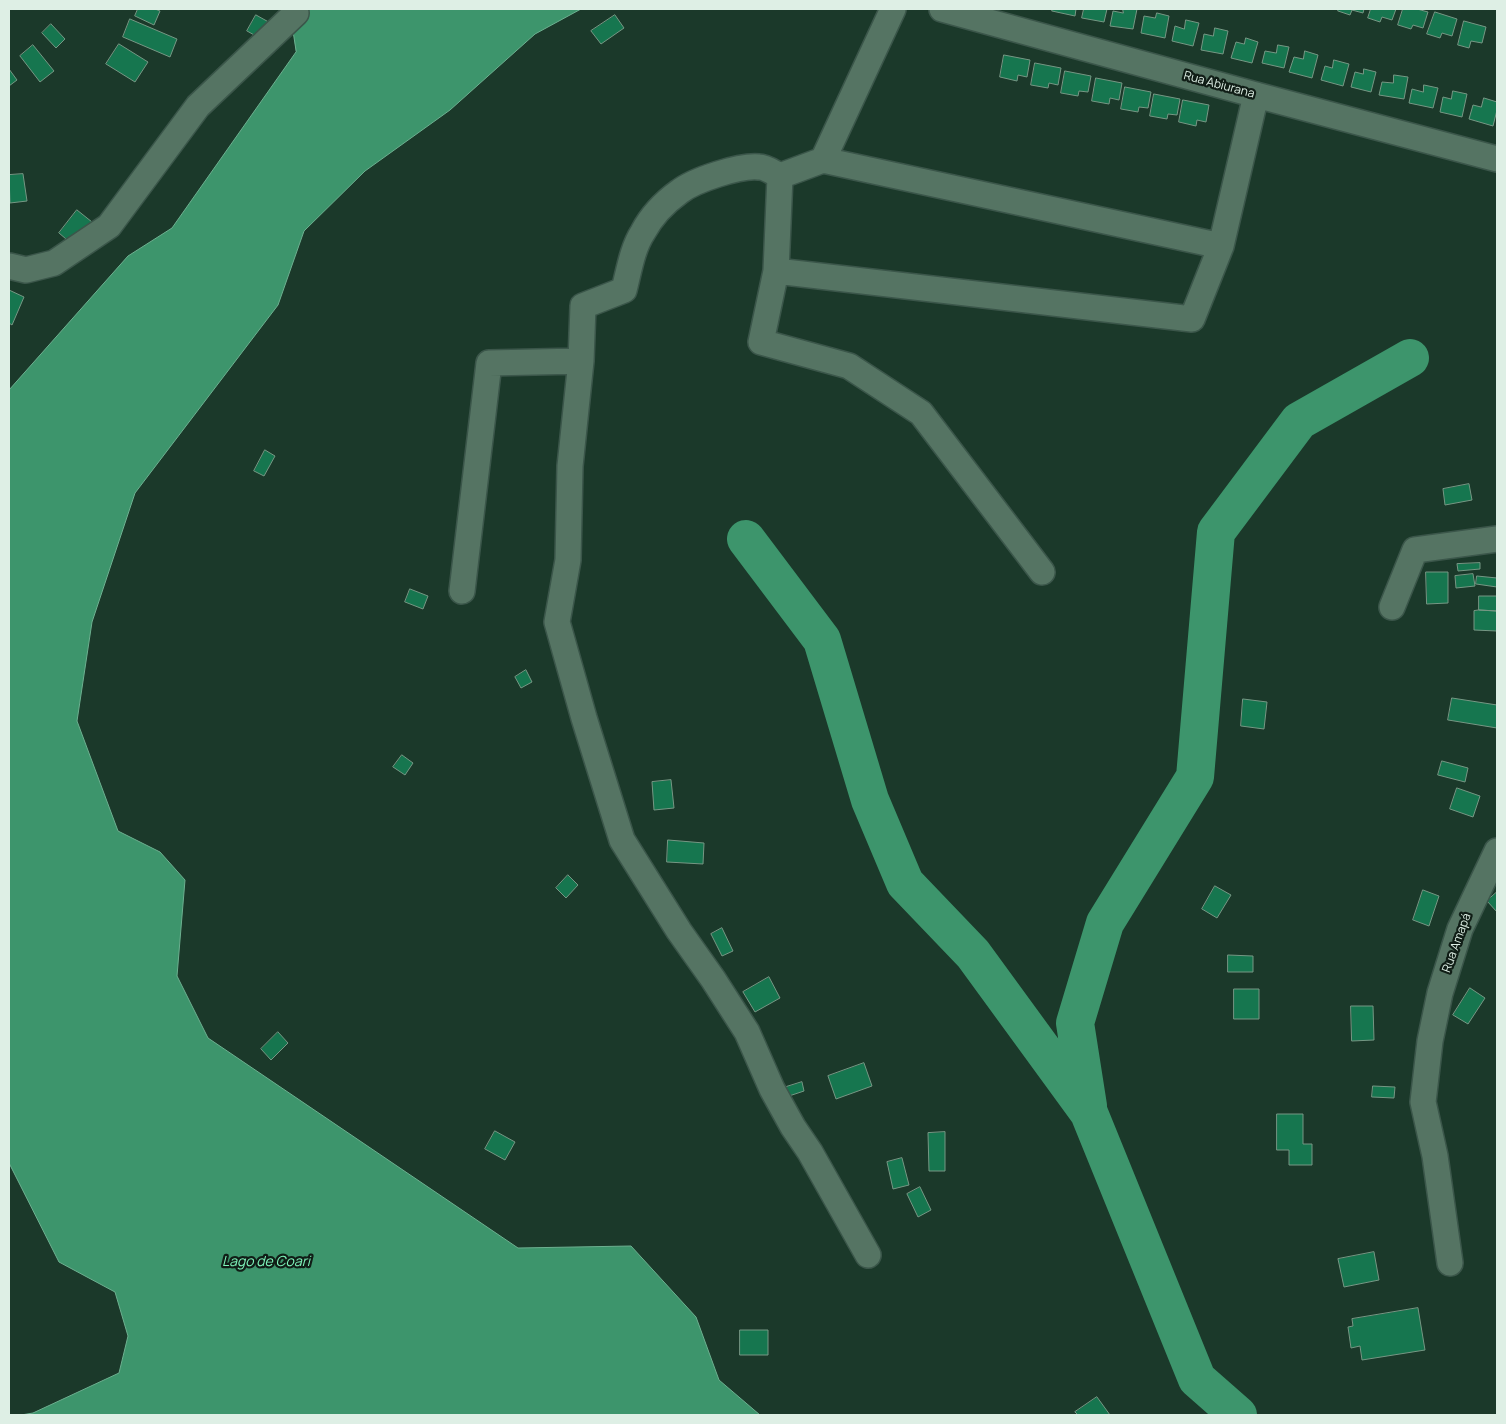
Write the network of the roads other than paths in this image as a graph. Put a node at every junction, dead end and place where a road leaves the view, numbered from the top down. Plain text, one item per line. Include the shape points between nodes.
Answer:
1 (893, 9) edge
2 (942, 9) edge
3 (296, 13) dead end
4 (1256, 95) junction
5 (1497, 159) edge
6 (823, 160) junction
7 (780, 176) junction
8 (1220, 246) junction
9 (9, 266) edge
10 (776, 271) junction
11 (581, 361) junction
12 (1497, 539) edge
13 (1042, 572) dead end
14 (462, 591) dead end
15 (1392, 607) dead end
16 (1497, 851) edge
17 (868, 1255) dead end
18 (1450, 1263) dead end

1 - 6 street
2 - 4 street, Rua Abiurana
3 - 9 street via 198,106 110,226 54,263 26,270
4 - 5 street, Rua Abiurana
4 - 8 street
6 - 7 street
6 - 8 street
7 - 10 street
7 - 11 street via 761,167 748,167 715,174 680,191 654,216 642,233 624,290 583,306
8 - 10 street via 1192,319
10 - 13 street via 761,342 850,366 921,413
11 - 14 street via 489,363
11 - 17 street via 570,466 568,560 557,622 622,840 747,1032 776,1096
12 - 15 street via 1415,550
16 - 18 street, Rua Amapá via 1460,929 1440,993 1423,1102 1435,1156

